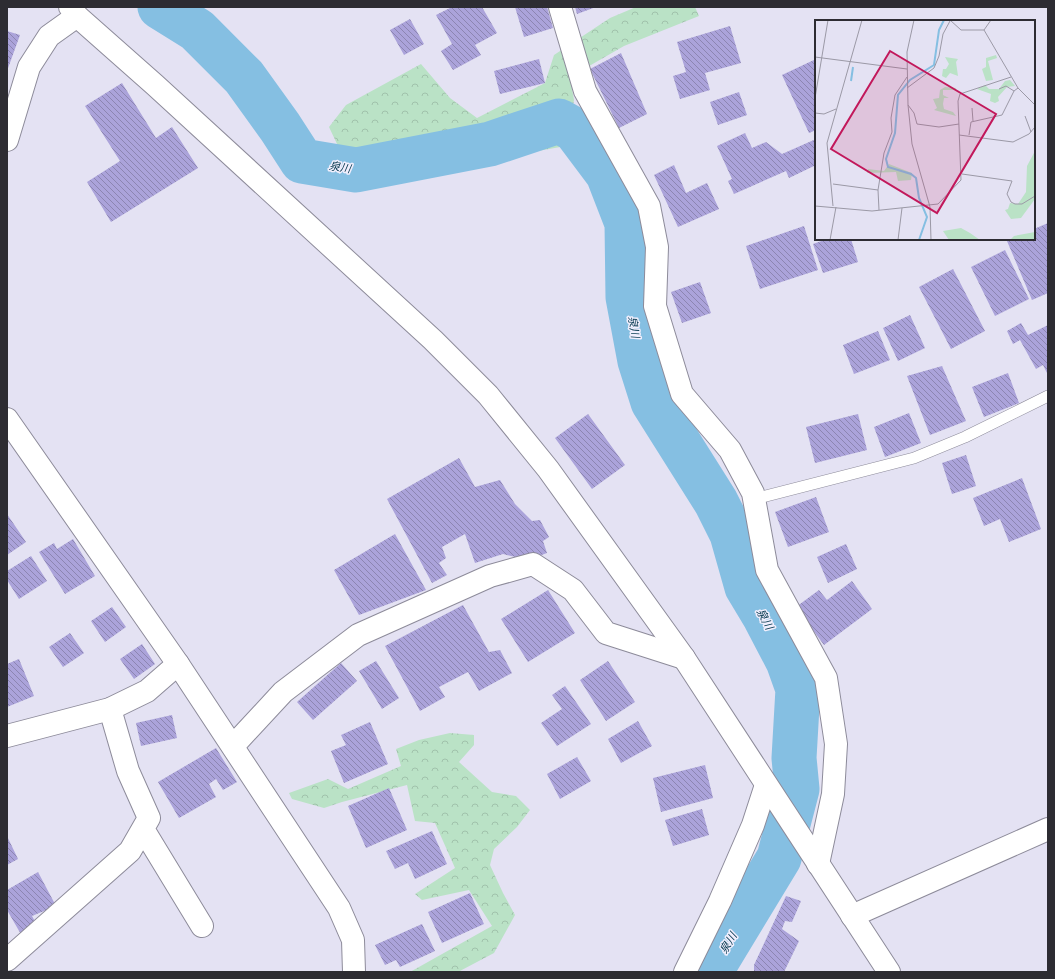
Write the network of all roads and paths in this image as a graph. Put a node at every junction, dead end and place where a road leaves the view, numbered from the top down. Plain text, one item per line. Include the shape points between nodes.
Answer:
1 (560, 7) edge
2 (79, 10) edge
3 (7, 140) edge
4 (1048, 396) edge
5 (7, 419) edge
6 (754, 499) junction
7 (684, 658) junction
8 (178, 664) junction
9 (110, 709) junction
10 (7, 736) edge
11 (233, 746) junction
12 (768, 787) junction
13 (143, 829) junction
14 (1048, 829) edge
15 (815, 859) junction
16 (852, 916) junction
17 (202, 926) dead end
18 (7, 960) edge
19 (354, 972) edge
20 (685, 972) edge
21 (888, 972) edge

1 - 6 street via 585,90 649,206 657,247 655,306 682,394 730,450
2 - 3 street via 49,36 29,67
2 - 7 street via 155,85 433,340 488,395 548,469
4 - 6 lane via 965,437 914,458
5 - 8 street
6 - 15 street via 767,570 826,678 836,744 835,766 833,794
7 - 11 street via 606,633 573,590 533,564 490,576 358,635 283,692
7 - 12 street
8 - 9 street via 147,691
8 - 11 street
9 - 10 street
9 - 13 street via 128,771 149,818
11 - 19 street via 339,908 353,940
12 - 15 street
12 - 20 street via 720,901
13 - 17 street
13 - 18 street via 130,851
14 - 16 street
15 - 16 street
16 - 21 street

